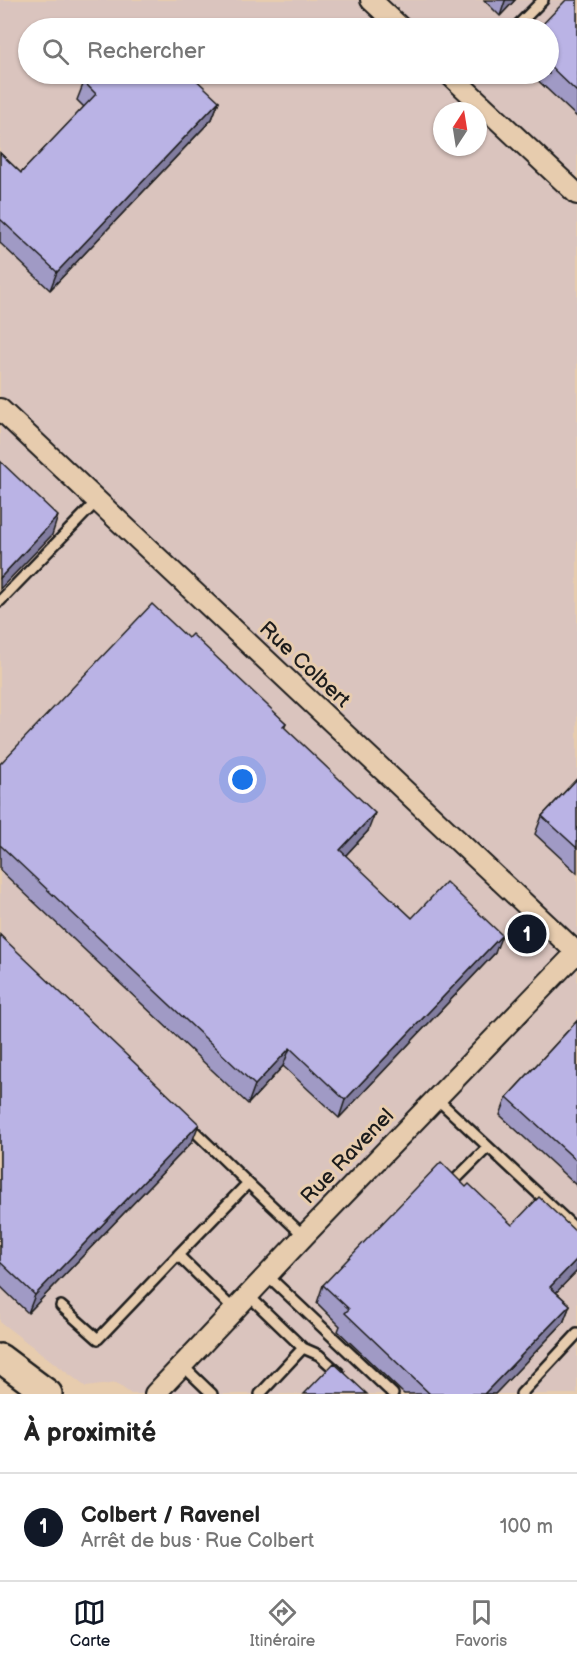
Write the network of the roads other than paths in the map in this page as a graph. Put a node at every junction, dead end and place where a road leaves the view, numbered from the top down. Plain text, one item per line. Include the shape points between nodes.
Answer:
1 (371, 0) edge
2 (543, 0) edge
3 (390, 18) edge
4 (525, 18) edge
5 (467, 84) edge
6 (577, 194) edge
7 (0, 409) edge
8 (97, 501) junction
9 (0, 601) edge
10 (577, 953) edge
11 (436, 1098) junction
12 (183, 1120) edge
13 (488, 1147) junction
14 (454, 1181) edge
15 (248, 1183) junction
16 (577, 1230) edge
17 (304, 1236) junction
18 (178, 1255) junction
19 (267, 1275) junction
20 (248, 1295) junction
21 (61, 1306) dead end
22 (234, 1310) junction
23 (577, 1334) edge
24 (303, 1348) junction
25 (0, 1358) edge
26 (182, 1365) junction
27 (344, 1378) edge
28 (48, 1394) edge
29 (155, 1394) edge
30 (212, 1394) edge
31 (260, 1394) edge
32 (393, 1394) edge
33 (521, 1394) edge

1 - 3 street
2 - 4 lane
5 - 6 street
7 - 8 street, Rue Colbert
8 - 9 lane
8 - 10 street, Rue Colbert
10 - 11 street, Rue Ravenel
11 - 13 lane
11 - 17 street, Rue Ravenel
12 - 15 lane
13 - 14 lane
13 - 16 lane
15 - 17 lane
15 - 18 lane
17 - 19 street, Rue Ravenel
18 - 21 lane via 98,1339
18 - 22 lane
19 - 20 street, Rue Ravenel
19 - 32 lane
20 - 22 street, Rue Ravenel
20 - 24 lane
22 - 26 street, Rue Ravenel
23 - 33 lane
24 - 27 lane via 319,1355
24 - 31 lane
25 - 28 main road
26 - 29 street, Rue Ravenel
26 - 30 lane

